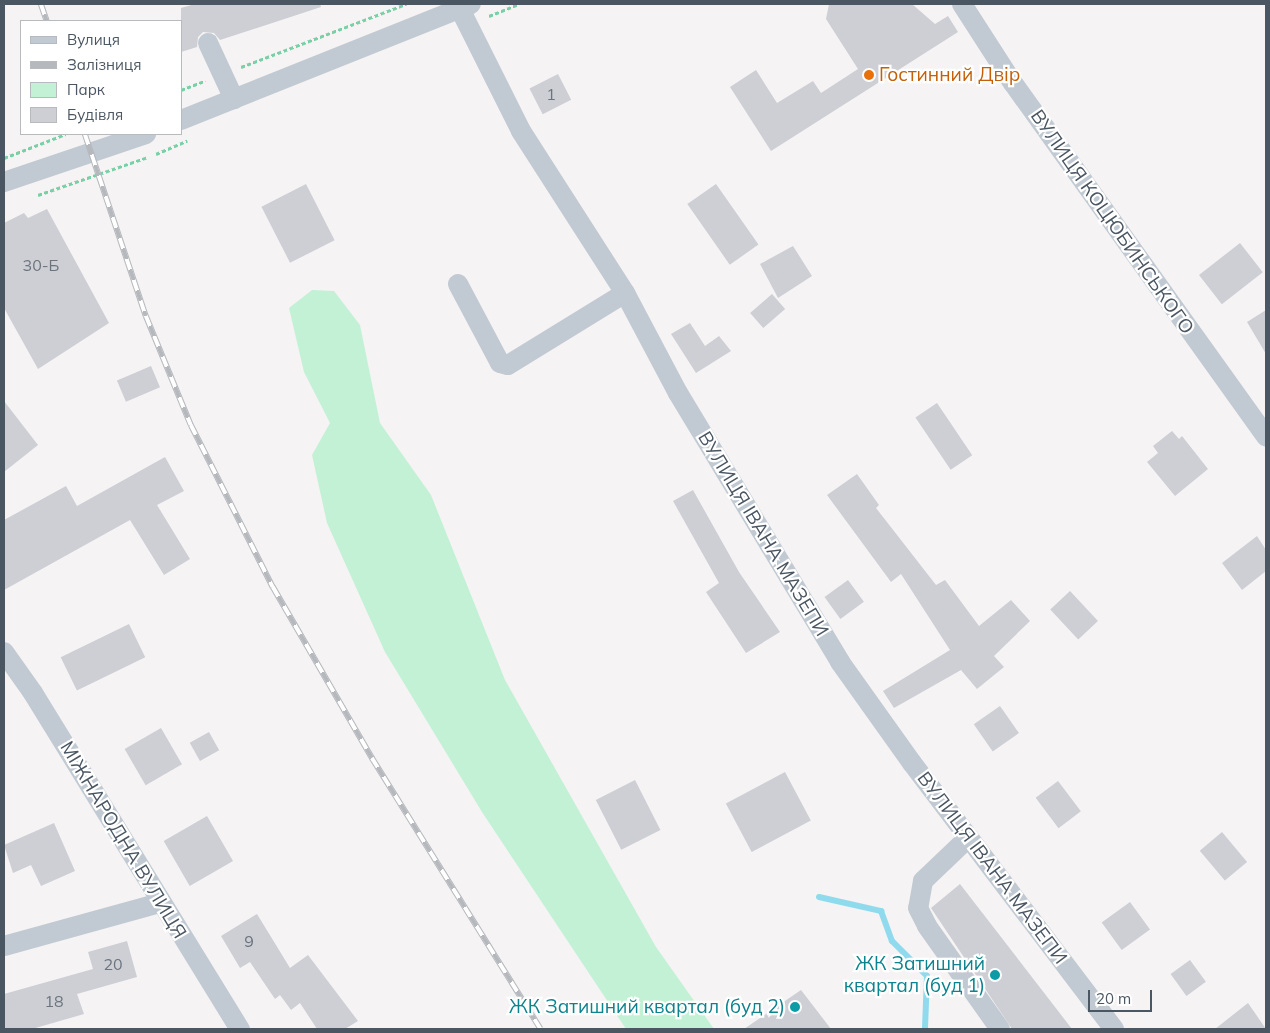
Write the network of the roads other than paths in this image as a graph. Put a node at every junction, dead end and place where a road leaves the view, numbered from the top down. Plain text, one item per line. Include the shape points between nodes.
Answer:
1 (962, 4) edge
2 (466, 6) edge
3 (208, 44) dead end
4 (234, 99) junction
5 (182, 120) edge
6 (143, 135) edge
7 (4, 182) edge
8 (458, 284) dead end
9 (625, 293) junction
10 (1266, 437) edge
11 (4, 652) edge
12 (968, 838) junction
13 (160, 903) junction
14 (4, 946) edge
15 (240, 1029) edge
16 (1000, 1029) edge
17 (1114, 1029) edge

1 - 10 street, ВУЛИЦЯ КОЦЮБИНСЬКОГО via 1013,83
2 - 4 street
2 - 9 street, ВУЛИЦЯ ІВАНА МАЗЕПИ via 521,130
3 - 4 street
4 - 5 street
6 - 7 street
8 - 9 street via 500,363 508,365
9 - 12 street, ВУЛИЦЯ ІВАНА МАЗЕПИ via 678,393 840,662
11 - 13 street, МІЖНАРОДНА ВУЛИЦЯ via 33,693
12 - 16 street via 923,881 918,908 927,926
12 - 17 street, ВУЛИЦЯ ІВАНА МАЗЕПИ
13 - 14 street
13 - 15 street, МІЖНАРОДНА ВУЛИЦЯ

